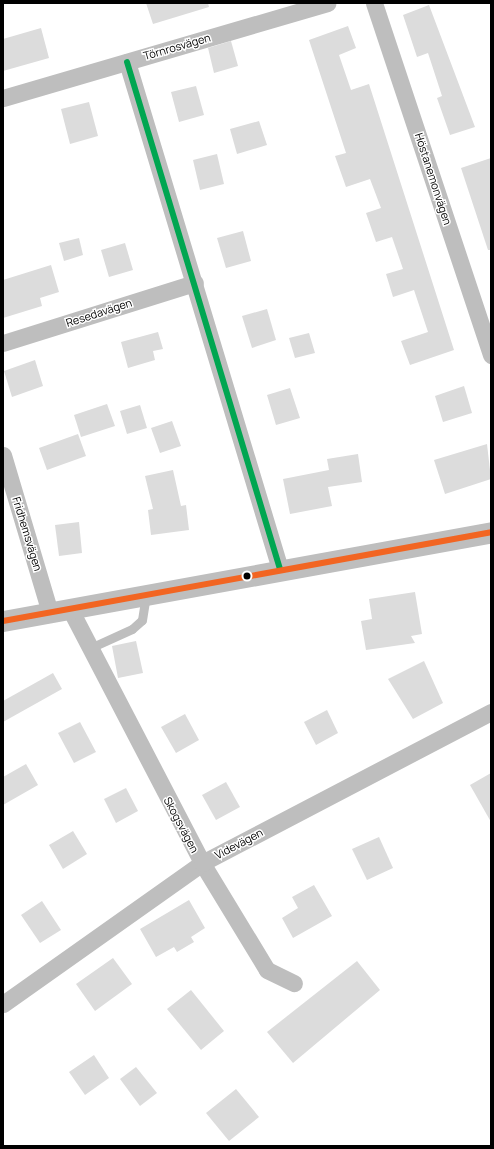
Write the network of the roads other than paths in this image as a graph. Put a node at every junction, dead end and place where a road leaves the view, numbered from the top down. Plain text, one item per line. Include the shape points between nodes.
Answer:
1 (327, 3) edge
2 (374, 3) edge
3 (127, 62) junction
4 (3, 98) edge
5 (195, 283) junction
6 (487, 326) edge
7 (3, 344) edge
8 (491, 355) edge
9 (3, 455) edge
10 (491, 532) edge
11 (280, 569) junction
12 (146, 594) junction
13 (70, 609) junction
14 (50, 613) junction
15 (3, 621) edge
16 (88, 649) junction
17 (491, 712) edge
18 (202, 864) junction
19 (294, 983) dead end
20 (3, 1004) edge

1 - 3 street, Törnrosvägen
2 - 6 street, Höstanemonvägen
3 - 4 street, Törnrosvägen
3 - 5 street
5 - 7 street, Resedavägen
5 - 11 street
6 - 8 street, Höstanemonvägen
9 - 14 street, Fridhemsvägen
10 - 11 street
11 - 12 street
12 - 13 street
12 - 16 lane via 142,620 137,625
13 - 14 street
13 - 16 street, Skogsvägen
14 - 15 street
16 - 18 street, Skogsvägen
17 - 18 street, Videvägen
18 - 19 street, Skogsvägen via 266,970
18 - 20 street, Videvägen

